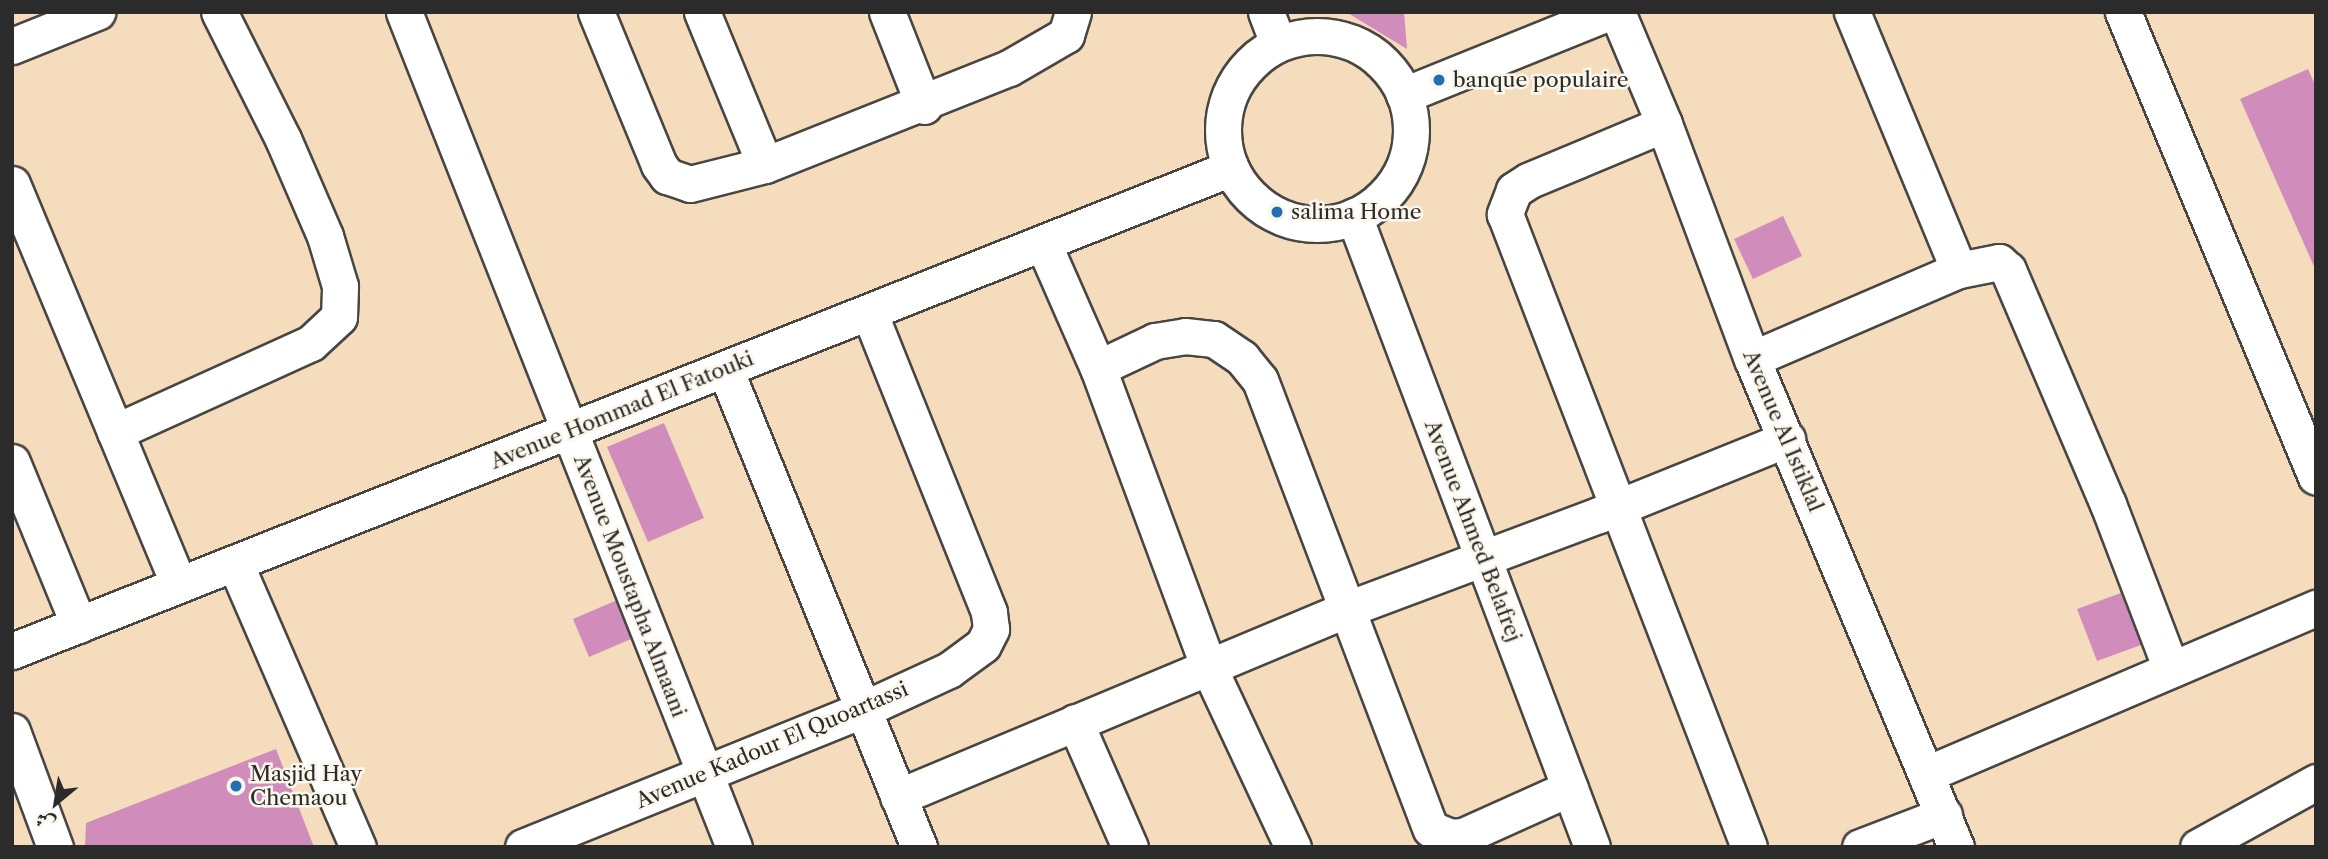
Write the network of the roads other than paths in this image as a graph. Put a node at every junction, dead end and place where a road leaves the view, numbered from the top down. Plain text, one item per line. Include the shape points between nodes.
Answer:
1 (97, 12) edge
2 (219, 12) edge
3 (404, 12) edge
4 (596, 12) edge
5 (702, 12) edge
6 (887, 12) edge
7 (1073, 12) edge
8 (1266, 12) edge
9 (1609, 12) edge
10 (1617, 12) edge
11 (1852, 12) edge
12 (2123, 12) edge
13 (46, 22) edge
14 (1278, 44) junction
15 (12, 46) edge
16 (1404, 95) junction
17 (923, 106) junction
18 (1664, 124) junction
19 (765, 165) junction
20 (1231, 168) junction
21 (12, 184) edge
22 (1354, 216) junction
23 (1043, 243) junction
24 (1959, 270) junction
25 (869, 312) junction
26 (1752, 359) junction
27 (1098, 368) junction
28 (725, 369) junction
29 (569, 430) junction
30 (115, 432) junction
31 (1787, 439) junction
32 (12, 462) edge
33 (2316, 477) edge
34 (1620, 507) junction
35 (1483, 557) junction
36 (235, 563) junction
37 (179, 585) junction
38 (1350, 608) junction
39 (2316, 608) edge
40 (79, 625) junction
41 (12, 651) edge
42 (1209, 668) junction
43 (2171, 670) junction
44 (862, 710) junction
45 (1075, 722) junction
46 (12, 731) edge
47 (1929, 773) junction
48 (703, 774) junction
49 (2316, 782) edge
50 (1570, 788) junction
51 (898, 797) junction
52 (1944, 815) junction
53 (572, 838) edge
54 (55, 847) edge
55 (358, 847) edge
56 (523, 847) edge
57 (734, 847) edge
58 (919, 847) edge
59 (1130, 847) edge
60 (1293, 847) edge
61 (1592, 847) edge
62 (1749, 847) edge
63 (1860, 847) edge
64 (1956, 847) edge
65 (2198, 847) edge

1 - 13 street
2 - 30 street via 283,139 324,236 340,286 339,317 311,343
3 - 29 street, Avenue Moustapha Almaani
4 - 19 street via 667,176 690,184
5 - 19 street
6 - 17 street
7 - 17 street via 1066,35 1044,51
8 - 14 street
9 - 16 street
10 - 18 street, Avenue Al Istiklal
11 - 24 street
12 - 33 street
13 - 15 street
14 - 16 street via 1315,36 1352,43 1384,64
14 - 20 street via 1251,62 1229,97 1223,137
16 - 22 street via 1411,121 1406,160 1386,194
17 - 19 street
18 - 26 street, Avenue Al Istiklal
18 - 34 street via 1528,181 1514,190 1505,214
20 - 22 street via 1256,201 1293,220 1334,222
20 - 23 street, Avenue Hommad El Fatouki
21 - 30 street
22 - 35 street, Avenue Ahmed Belafrej
23 - 25 street, Avenue Hommad El Fatouki
23 - 27 street
24 - 26 street
24 - 43 street via 1988,261 1999,262 2008,270 2108,505
25 - 28 street, Avenue Hommad El Fatouki
25 - 44 street, Avenue Kadour El Quoartassi via 989,612 987,637 966,660
26 - 31 street, Avenue Al Istiklal
27 - 38 street via 1155,341 1185,336 1214,340 1241,358 1261,380 1272,403
27 - 42 street
28 - 29 street, Avenue Hommad El Fatouki
28 - 44 street
29 - 36 street, Avenue Hommad El Fatouki
29 - 48 street, Avenue Moustapha Almaani
30 - 37 street
31 - 34 street
31 - 47 street, Avenue Al Istiklal
32 - 40 street
34 - 35 street
34 - 62 street
35 - 38 street
35 - 50 street, Avenue Ahmed Belafrej
36 - 37 street, Avenue Hommad El Fatouki
36 - 55 street
37 - 40 street, Avenue Hommad El Fatouki
38 - 42 street
38 - 50 street via 1432,829 1463,836
39 - 43 street
40 - 41 street, Avenue Hommad El Fatouki
42 - 45 street
42 - 60 street
43 - 47 street
44 - 48 street, Avenue Kadour El Quoartassi
44 - 51 street
45 - 51 street
45 - 59 street
46 - 54 street
47 - 52 street, Avenue Al Istiklal
48 - 53 street, Avenue Kadour El Quoartassi
48 - 57 street, Avenue Moustapha Almaani
49 - 65 street
50 - 61 street, Avenue Ahmed Belafrej
51 - 58 street
52 - 63 street
52 - 64 street, Avenue Al Istiklal
53 - 56 street, Avenue Kadour El Quoartassi

